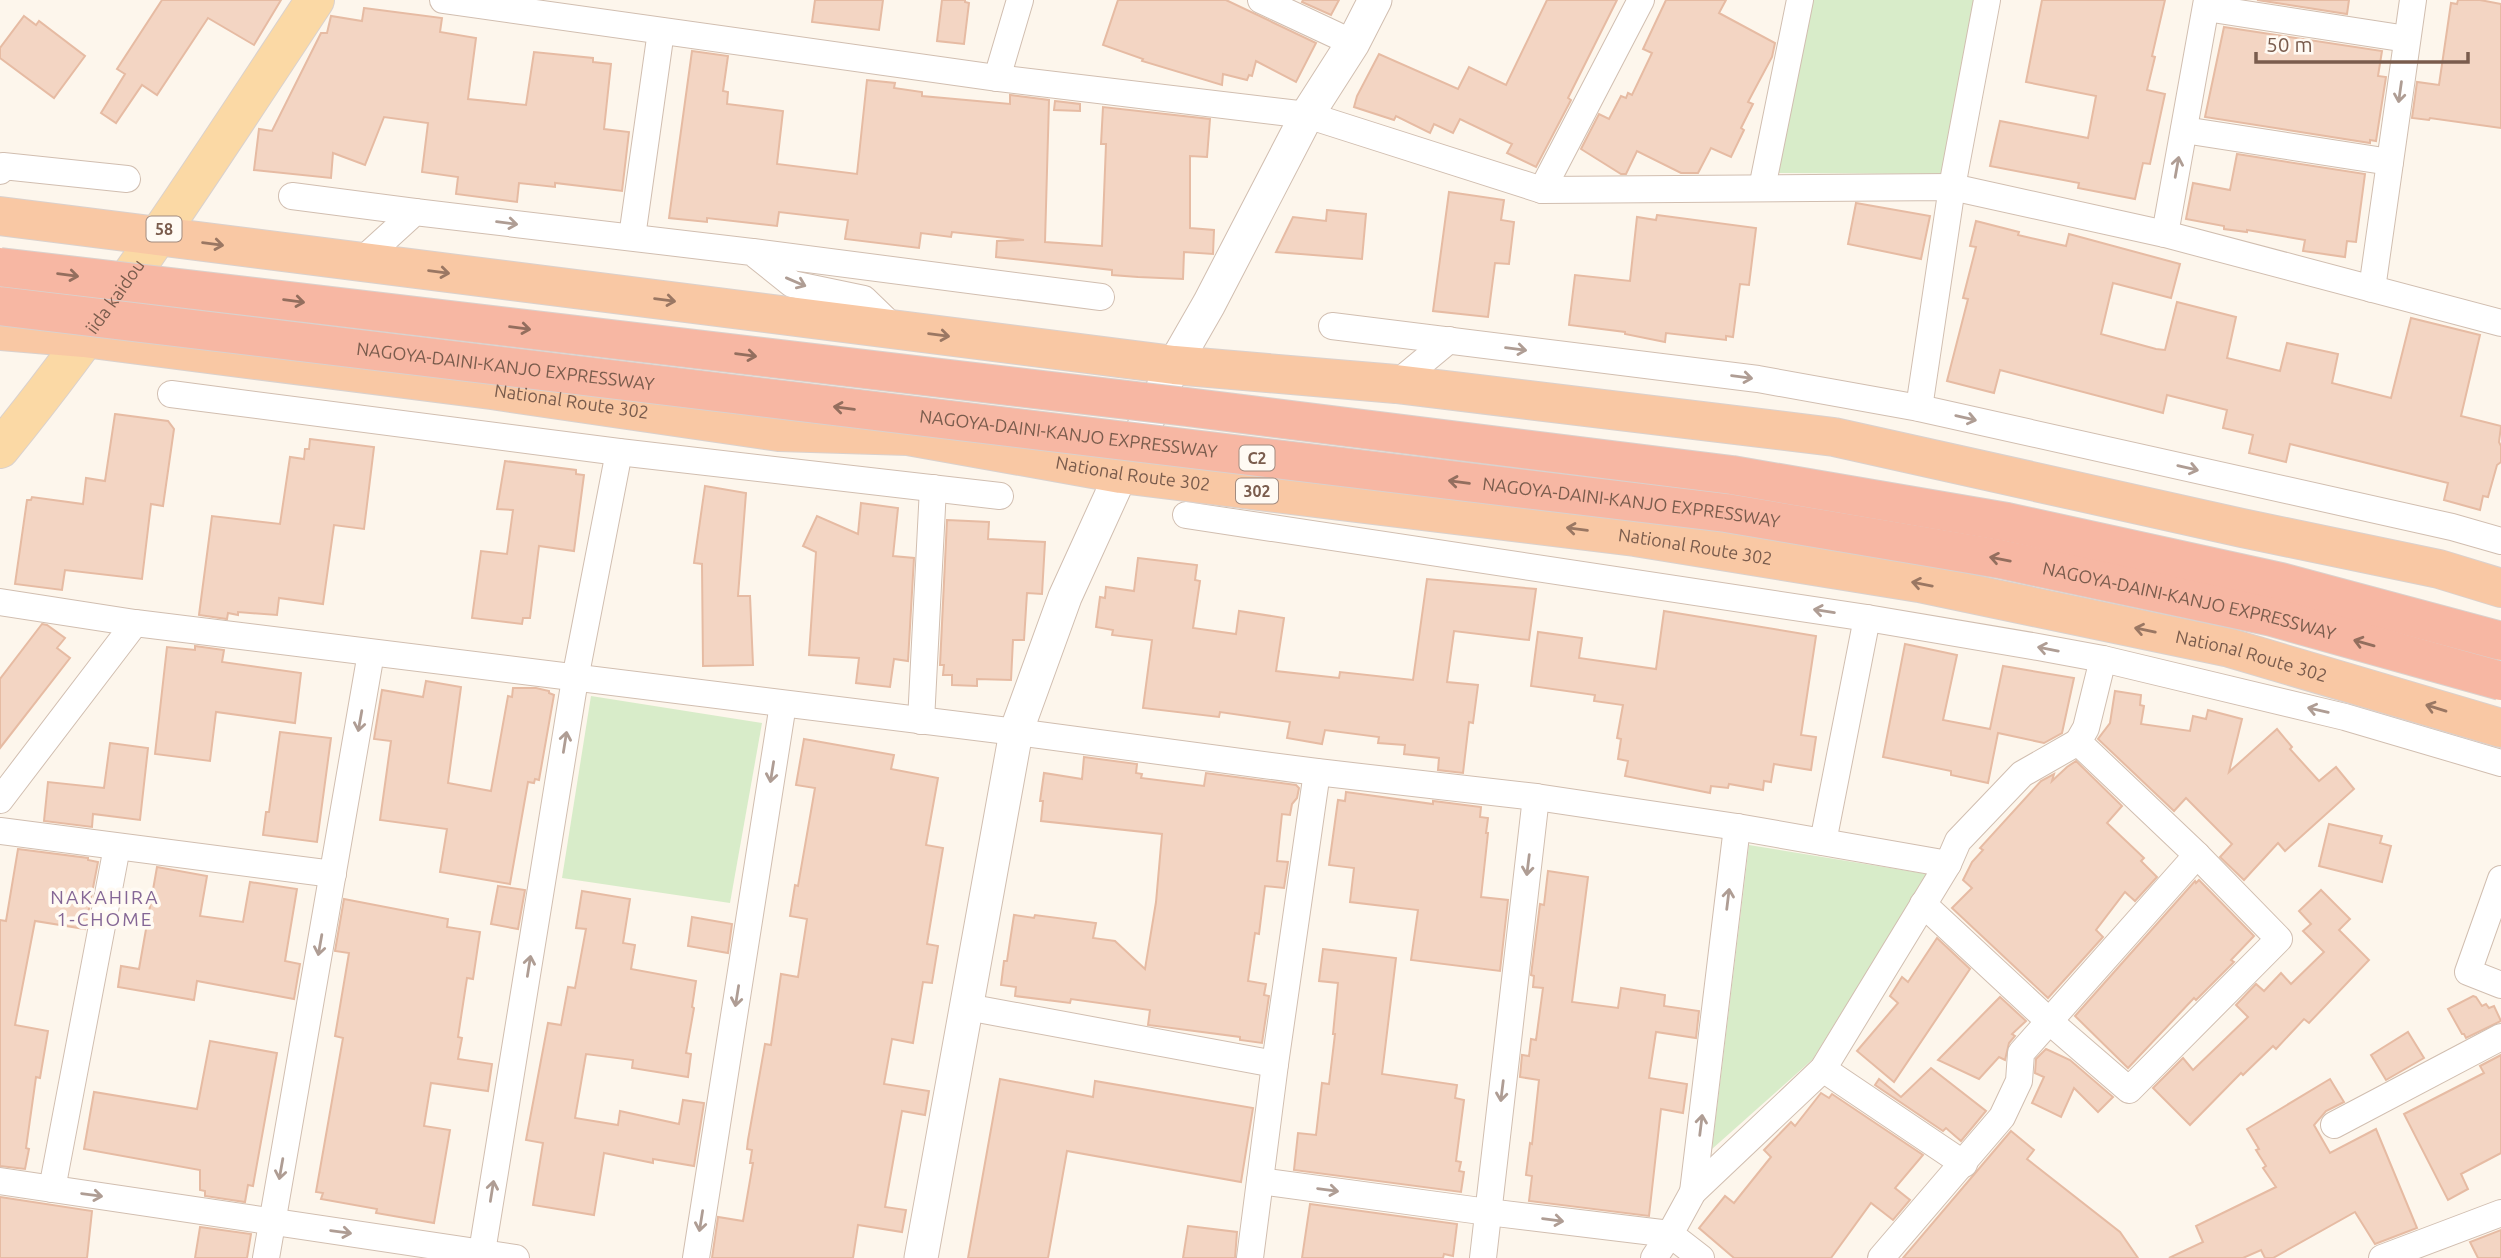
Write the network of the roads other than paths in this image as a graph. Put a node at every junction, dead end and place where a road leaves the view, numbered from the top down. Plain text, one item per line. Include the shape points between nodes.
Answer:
1 (315, 0) edge
2 (443, 0) edge
3 (1020, 0) edge
4 (1261, 0) edge
5 (1375, 0) edge
6 (1641, 0) edge
7 (1800, 0) edge
8 (1987, 0) edge
9 (2413, 0) edge
10 (2207, 4) edge
11 (1290, 6) edge
12 (661, 31) junction
13 (2407, 39) junction
14 (1353, 43) junction
15 (997, 78) junction
16 (1307, 115) junction
17 (2184, 130) junction
18 (2390, 162) junction
19 (0, 171) edge
20 (127, 179) dead end
21 (1952, 187) junction
22 (1762, 188) junction
23 (1542, 190) junction
24 (292, 196) dead end
25 (415, 212) junction
26 (0, 216) edge
27 (2165, 234) junction
28 (158, 237) junction
29 (632, 237) junction
30 (752, 252) junction
31 (360, 261) junction
32 (0, 267) edge
33 (2372, 289) junction
34 (1101, 297) dead end
35 (0, 306) edge
36 (2501, 323) edge
37 (1332, 326) dead end
38 (895, 329) junction
39 (0, 331) edge
40 (83, 338) junction
41 (1449, 340) junction
42 (1174, 365) junction
43 (1396, 384) junction
44 (491, 390) junction
45 (171, 394) dead end
46 (1919, 408) junction
47 (908, 436) junction
48 (513, 439) junction
49 (0, 449) edge
50 (619, 452) junction
51 (727, 464) junction
52 (1121, 474) junction
53 (933, 488) junction
54 (1000, 496) dead end
55 (1186, 515) dead end
56 (1530, 524) junction
57 (2501, 541) edge
58 (1521, 565) junction
59 (2501, 588) edge
60 (0, 602) edge
61 (1867, 618) junction
62 (135, 623) junction
63 (2501, 641) edge
64 (371, 653) junction
65 (2103, 659) junction
66 (575, 679) junction
67 (2501, 681) edge
68 (783, 704) junction
69 (921, 721) junction
70 (2501, 728) edge
71 (1016, 732) junction
72 (2078, 742) junction
73 (2501, 763) edge
74 (1317, 772) junction
75 (1536, 797) junction
76 (0, 800) edge
77 (1737, 827) junction
78 (0, 831) edge
79 (1823, 842) junction
80 (117, 846) junction
81 (2197, 855) junction
82 (1948, 864) junction
83 (333, 874) junction
84 (2501, 879) edge
85 (1923, 904) junction
86 (2501, 985) edge
87 (967, 1007) junction
88 (2049, 1021) junction
89 (2501, 1037) edge
90 (1275, 1064) junction
91 (1823, 1069) junction
92 (2334, 1125) dead end
93 (1964, 1164) junction
94 (0, 1181) edge
95 (1260, 1181) junction
96 (52, 1189) junction
97 (1693, 1192) junction
98 (1489, 1212) junction
99 (2501, 1213) edge
100 (272, 1222) junction
101 (1670, 1234) junction
102 (482, 1255) edge
103 (266, 1258) edge
104 (516, 1258) edge
105 (695, 1258) edge
106 (921, 1258) edge
107 (1250, 1258) edge
108 (1483, 1258) edge
109 (1654, 1258) edge
110 (1701, 1258) edge
111 (1881, 1258) edge
112 (2382, 1258) edge

1 - 28 main road, iida kaidou / 58
2 - 12 street
3 - 15 street
4 - 11 street
5 - 14 street
6 - 23 street
7 - 22 street
8 - 21 street
9 - 13 street
10 - 13 street
10 - 17 street
11 - 14 street
12 - 15 street
12 - 29 street
13 -> 18 street
14 - 16 street
15 - 16 street
16 - 23 street
16 - 42 street
17 - 18 street
27 -> 17 street
18 - 33 street
19 - 20 street via 3,166
21 - 22 street
21 - 27 street
21 - 46 street
22 - 23 street
24 - 25 street
25 -> 29 street
25 - 31 street
26 - 28 highway
27 - 33 street
28 -> 31 highway
28 - 40 main road, iida kaidou / 58
29 - 30 street
30 - 34 street
30 -> 38 street via 792,284 864,299
31 -> 38 highway
32 -> 63 highway, bridge via 1732,475 2007,522 2281,582
33 - 36 street
67 -> 35 highway, NAGOYA-DAINI-KANJO EXPRESSWAY / C2, bridge via 2245,611 2000,559 1726,513
37 - 41 street
38 -> 42 highway
39 - 40 highway, National Route 302 / 302
40 - 44 highway, National Route 302 / 302
40 - 49 main road, iida kaidou / 58
41 - 43 street
41 -> 46 street via 1758,379
42 - 43 highway
42 - 52 street
43 - 59 highway via 1834,437 2439,569
44 - 47 highway, National Route 302 / 302 via 779,432
44 - 48 street
45 - 48 street
46 -> 57 street
47 - 51 street via 853,451 768,441
47 - 52 highway, National Route 302 / 302
48 - 50 street
50 - 51 street
50 - 66 street
51 - 53 street
52 - 56 highway, National Route 302 / 302
52 - 71 street via 1065,597
53 - 54 street
53 - 69 street
55 - 58 street
56 - 58 street
70 -> 56 highway, National Route 302 / 302 via 2176,636 1919,583
61 -> 58 street
60 - 62 street
65 -> 61 street
61 - 79 street
62 - 64 street
62 - 76 street
64 - 66 street
64 -> 83 street
65 - 72 street via 2086,728
73 -> 65 street via 2345,717
66 - 68 street
102 -> 66 street
68 - 69 street
68 -> 105 street
69 - 71 street
71 - 74 street
71 - 87 street
72 - 81 street
72 - 82 street via 2022,775 1958,841
74 - 75 street
74 - 90 street
75 - 77 street
75 -> 98 street
77 - 79 street
97 -> 77 street
78 - 80 street
79 - 82 street
80 - 83 street
80 - 96 street
81 - 88 street
81 - 88 street via 2279,939 2129,1090
82 - 85 street
83 -> 100 street
84 - 86 street via 2468,972
85 - 88 street
85 - 91 street
87 - 90 street
87 - 106 street
88 - 93 street via 2021,1053 2019,1081 2001,1117
89 - 92 street
90 - 95 street
91 - 93 street
91 - 97 street
93 - 111 street
94 - 96 street
95 -> 98 street
95 - 107 street
96 -> 100 street
97 - 101 street
98 -> 101 street
98 - 108 street
99 - 112 street
100 -> 102 street
100 - 103 street
101 - 109 street
101 - 110 street
102 - 104 street

